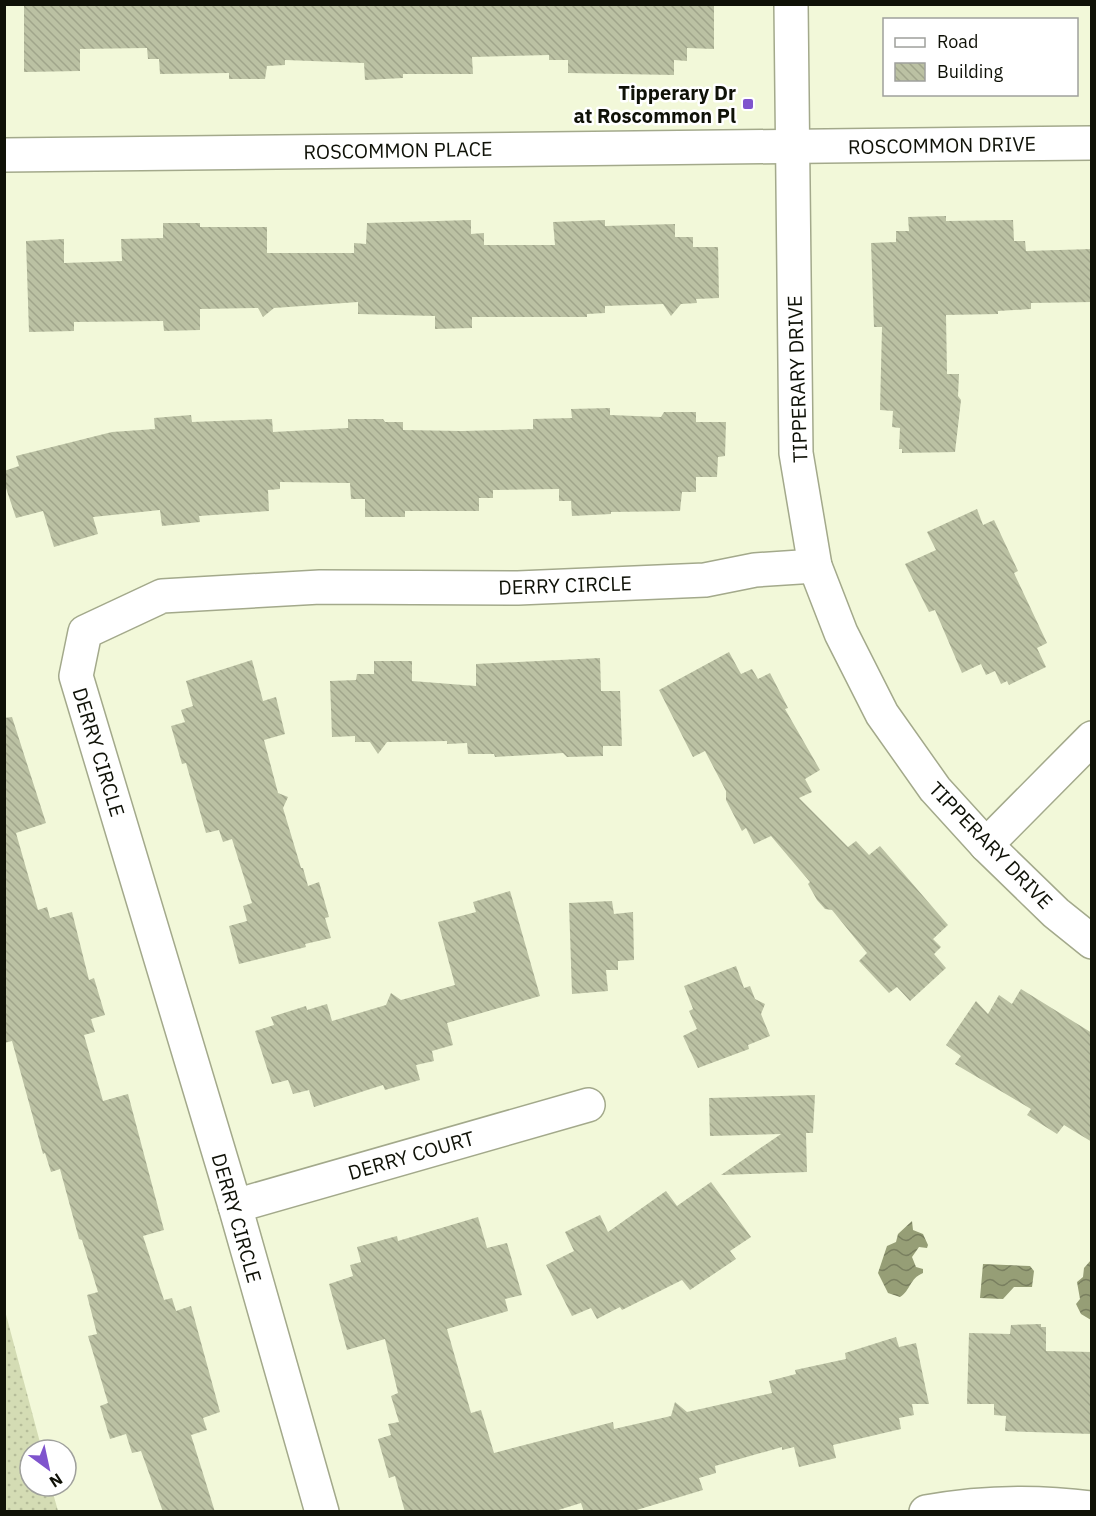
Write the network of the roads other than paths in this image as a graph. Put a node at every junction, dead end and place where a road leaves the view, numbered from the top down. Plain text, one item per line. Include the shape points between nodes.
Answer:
1 (790, 4) edge
2 (1092, 143) edge
3 (792, 147) junction
4 (4, 155) edge
5 (815, 566) junction
6 (1092, 738) edge
7 (986, 845) junction
8 (1092, 942) edge
9 (588, 1105) dead end
10 (235, 1206) junction
11 (1092, 1508) edge
12 (322, 1512) edge
13 (926, 1512) edge

1 - 3 street, TIPPERARY DRIVE
2 - 3 street, ROSCOMMON DRIVE
3 - 4 street, ROSCOMMON PLACE
3 - 5 street, TIPPERARY DRIVE via 796,453
5 - 7 street, TIPPERARY DRIVE via 841,633 882,714 935,789
5 - 10 street, DERRY CIRCLE via 693,580 518,588 320,587 162,596 85,632 76,676
6 - 7 street
7 - 8 street, TIPPERARY DRIVE
9 - 10 street, DERRY COURT
10 - 12 street, DERRY CIRCLE
11 - 13 street via 1064,1504 969,1504

